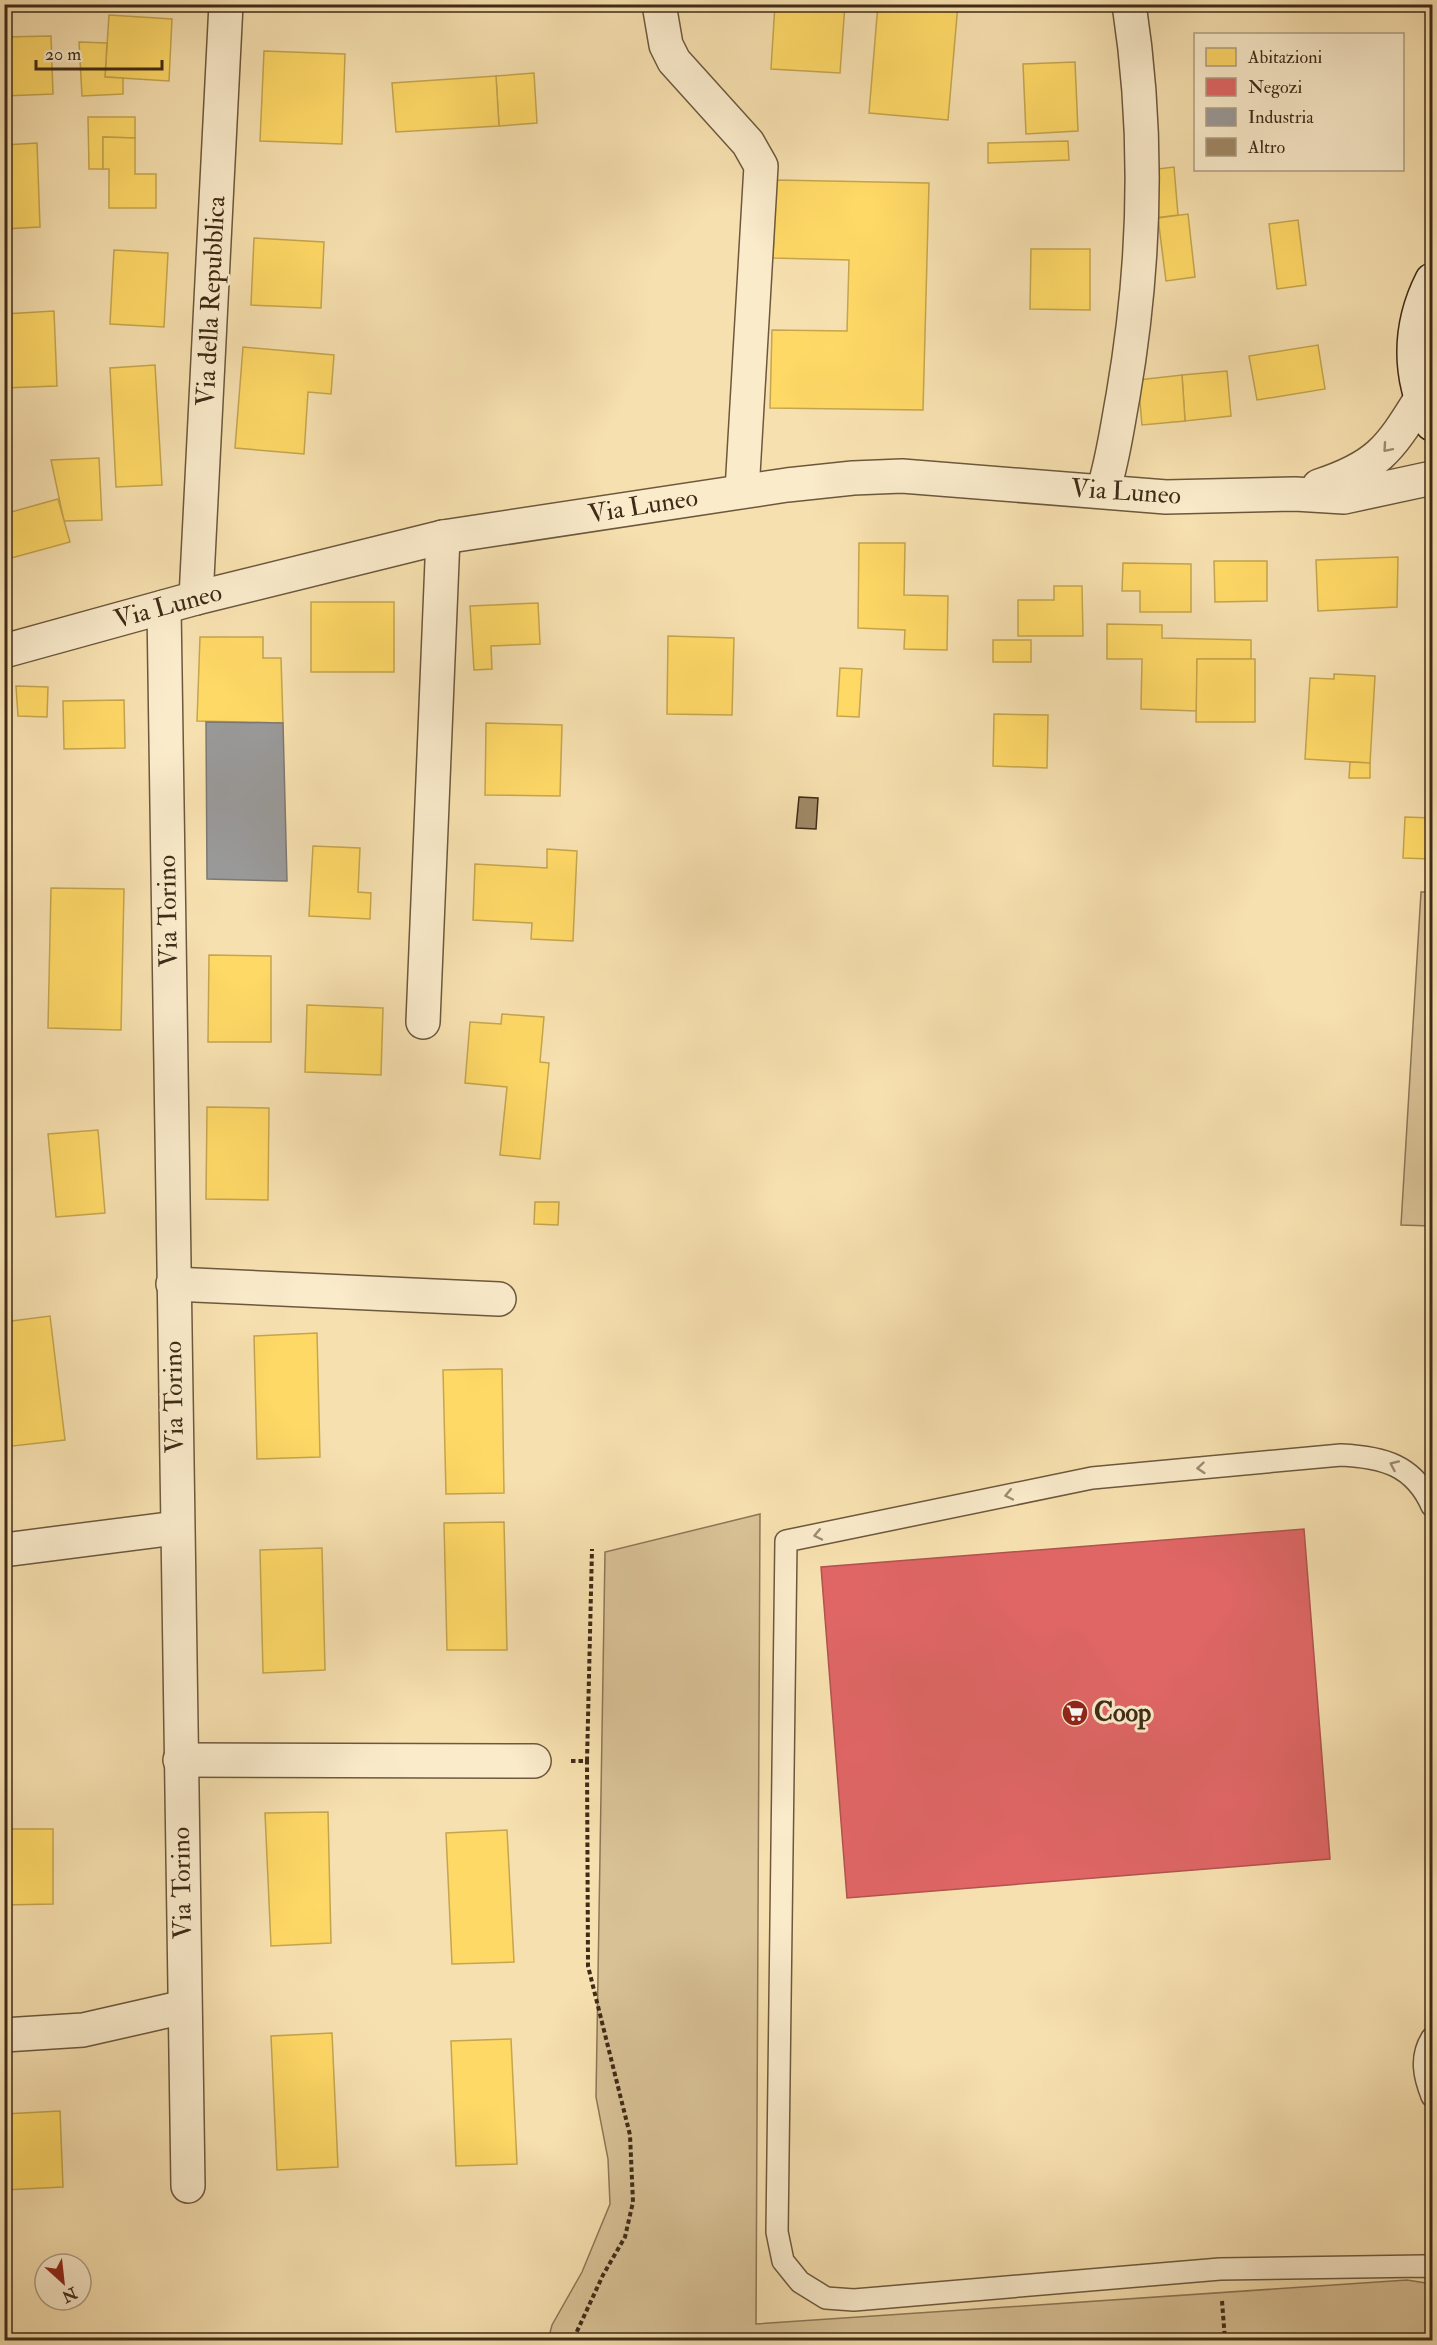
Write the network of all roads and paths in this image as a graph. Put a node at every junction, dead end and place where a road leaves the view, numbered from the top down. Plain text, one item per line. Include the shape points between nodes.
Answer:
1 (226, 4) edge
2 (659, 4) edge
3 (1130, 4) edge
4 (1432, 280) edge
5 (1426, 412) edge
6 (1432, 478) edge
7 (742, 491) junction
8 (1103, 491) junction
9 (1295, 494) junction
10 (443, 537) junction
11 (196, 598) junction
12 (164, 607) junction
13 (4, 651) edge
14 (423, 1022) dead end
15 (173, 1284) junction
16 (499, 1299) dead end
17 (1432, 1506) edge
18 (176, 1528) junction
19 (591, 1548) dead end
20 (4, 1550) edge
21 (180, 1760) junction
22 (534, 1761) joint
23 (587, 1761) junction
24 (184, 2007) junction
25 (4, 2035) edge
26 (1432, 2038) edge
27 (1432, 2096) edge
28 (188, 2186) dead end
29 (1432, 2268) edge
30 (573, 2340) edge

1 - 11 street, Via della Repubblica
2 - 7 street via 666,45 674,61 748,143 761,166
3 - 8 street via 1138,64 1141,251 1129,359
4 - 5 street via 1420,303 1412,351
5 -> 9 street, Via Luneo via 1364,469
6 - 9 street, Via Luneo via 1344,497
7 - 8 street, Via Luneo via 853,477 902,476
7 - 10 street, Via Luneo
8 - 9 street, Via Luneo via 1166,497
10 - 11 street, Via Luneo
10 - 14 street
11 - 12 street, Via Luneo
12 - 13 street, Via Luneo
12 - 15 street, Via Torino
15 - 16 street
15 - 18 street, Via Torino
17 -> 29 lane via 1424,1487 1400,1467 1372,1456 1341,1455 1092,1478 786,1542 777,2232 783,2260 800,2282 826,2298 854,2300 1220,2269
18 - 20 street
18 - 21 street, Via Torino
19 - 23 path
21 - 22 street
21 - 24 street, Via Torino
22 - 23 path
23 - 30 path via 588,1966 630,2135 633,2202 626,2237 603,2275
24 - 25 street via 83,2030
24 - 28 street, Via Torino
26 - 27 lane via 1424,2062

